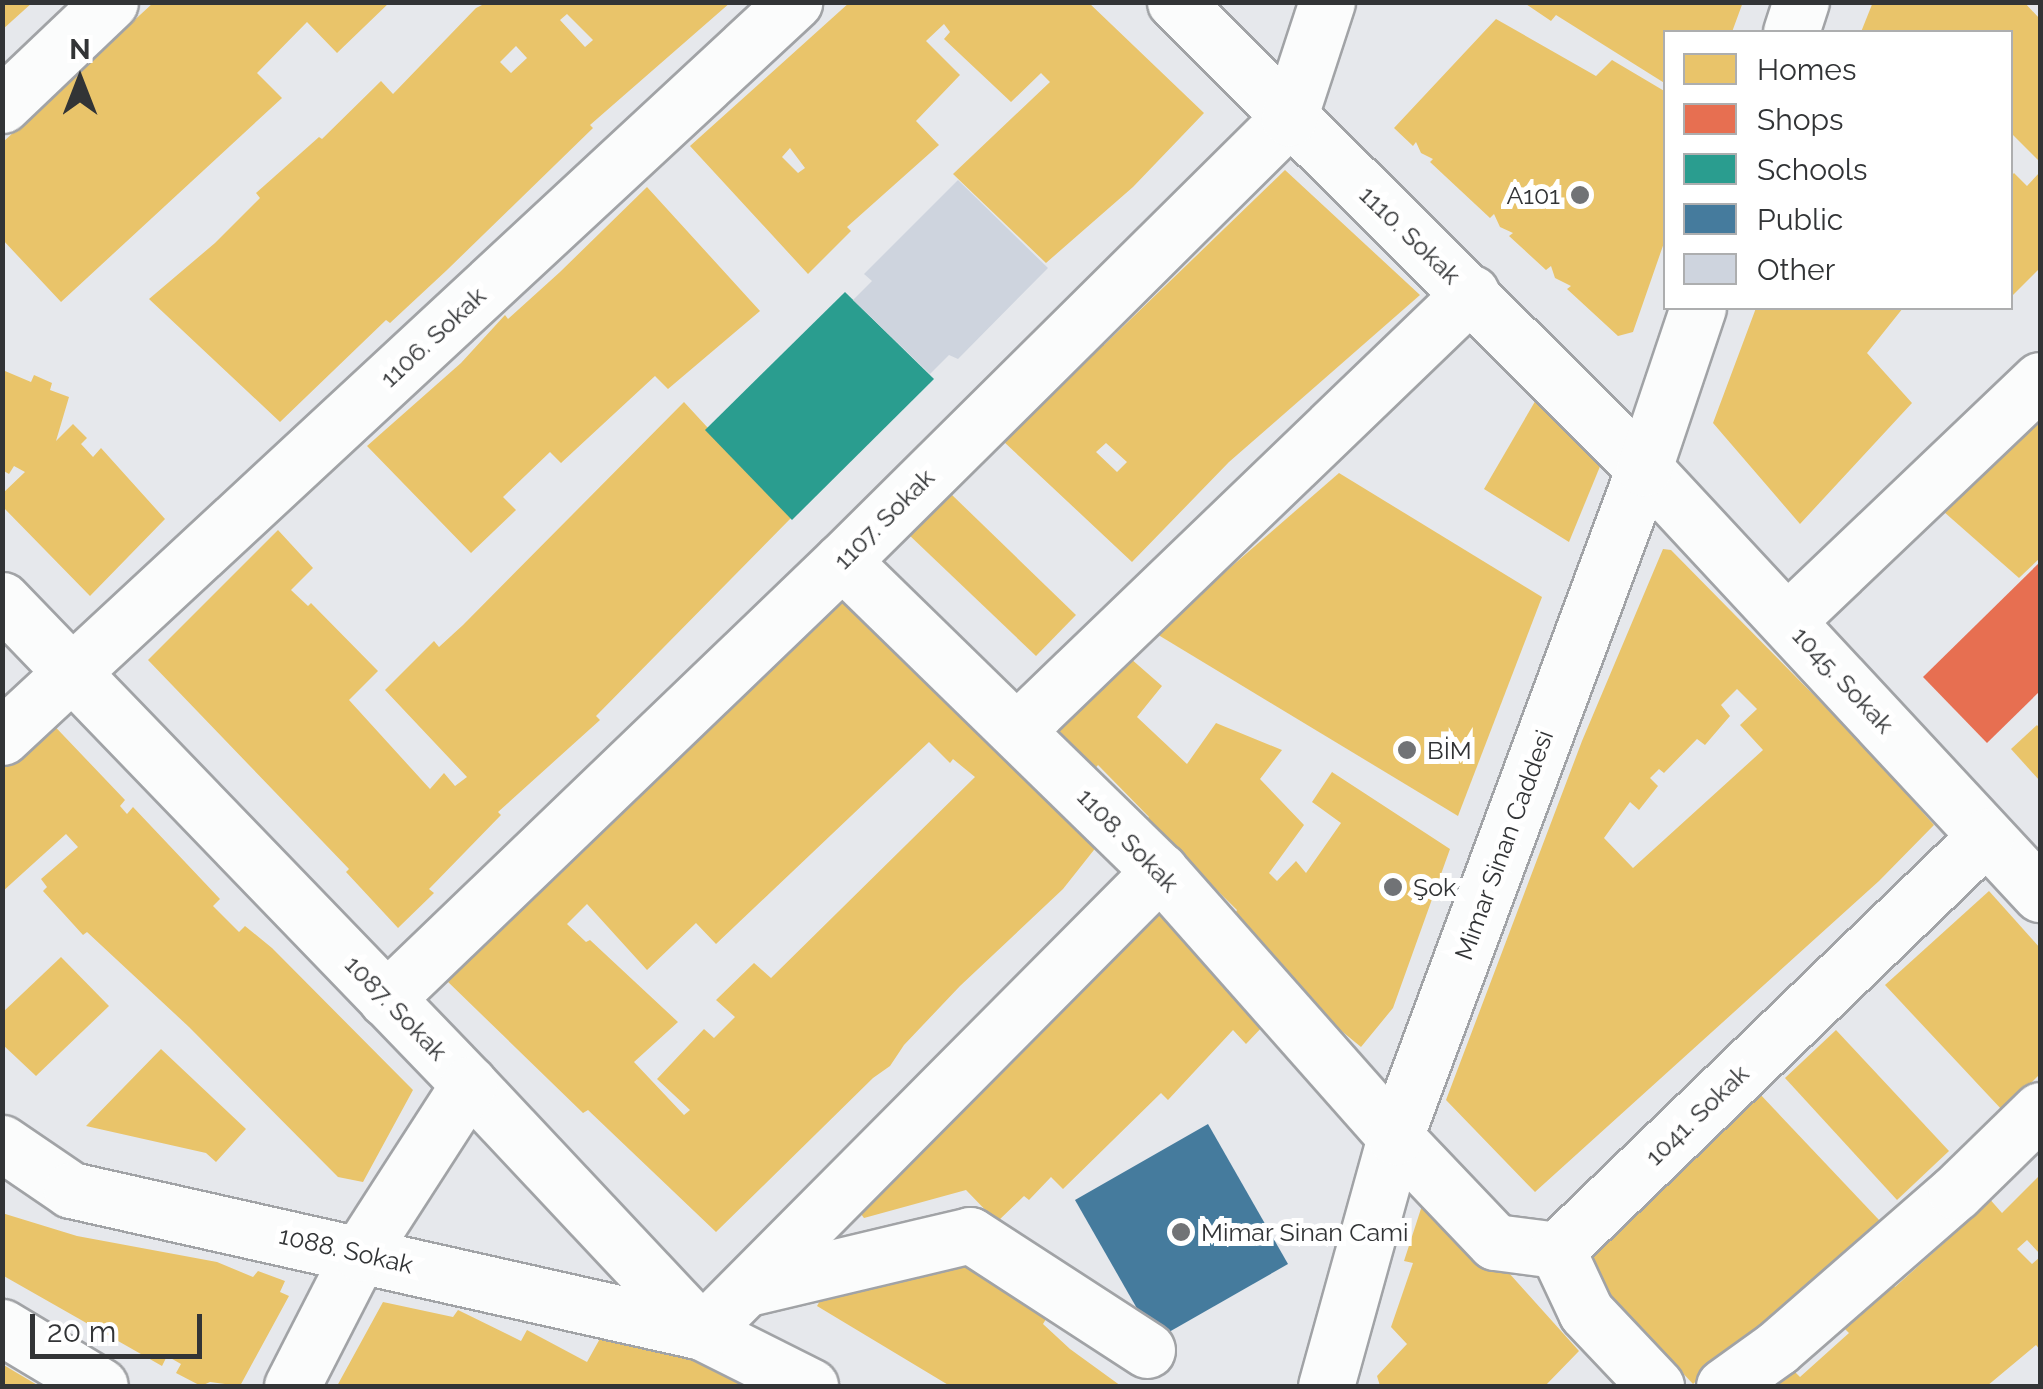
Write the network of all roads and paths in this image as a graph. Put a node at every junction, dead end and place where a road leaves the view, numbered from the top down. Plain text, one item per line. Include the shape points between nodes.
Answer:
1 (110, 2) edge
2 (794, 2) edge
3 (1175, 2) edge
4 (1327, 2) edge
5 (1801, 2) edge
6 (1792, 30) edge
7 (2, 105) edge
8 (1289, 118) junction
9 (1471, 293) junction
10 (1697, 310) edge
11 (2040, 380) edge
12 (1644, 468) junction
13 (842, 561) junction
14 (2, 600) edge
15 (1788, 620) junction
16 (72, 672) junction
17 (1018, 729) junction
18 (2, 737) edge
19 (1986, 836) junction
20 (1160, 872) junction
21 (2040, 894) edge
22 (386, 999) junction
23 (469, 1084) junction
24 (2040, 1110) edge
25 (1395, 1138) junction
26 (2, 1142) edge
27 (1557, 1250) junction
28 (360, 1253) junction
29 (745, 1289) junction
30 (2, 1327) edge
31 (702, 1332) junction
32 (1146, 1350) dead end
33 (100, 1386) edge
34 (292, 1386) edge
35 (810, 1386) edge
36 (1326, 1386) edge
37 (1656, 1386) edge
38 (1724, 1386) edge

1 - 7 street
2 - 16 street, 1106. Sokak
3 - 8 street, 1110. Sokak
4 - 8 street, 1107. Sokak
5 - 6 street
8 - 9 street, 1110. Sokak
8 - 13 street, 1107. Sokak
9 - 12 street, 1110. Sokak
9 - 17 street
10 - 12 street, Mimar Sinan Caddesi
11 - 15 street
12 - 15 street, 1045. Sokak
12 - 25 street, Mimar Sinan Caddesi
13 - 17 street, 1108. Sokak
13 - 22 street, 1107. Sokak
14 - 16 street, 1087. Sokak
15 - 19 street, 1045. Sokak
16 - 18 street, 1106. Sokak
16 - 22 street, 1087. Sokak
17 - 20 street, 1108. Sokak
19 - 21 street, 1045. Sokak
19 - 27 street, 1041. Sokak
20 - 25 street, 1108. Sokak
20 - 29 street
22 - 23 street, 1087. Sokak
23 - 28 street
23 - 31 street, 1087. Sokak
24 - 38 street via 1956,1192
25 - 27 street via 1496,1242
25 - 36 street, Mimar Sinan Caddesi
26 - 28 street, 1088. Sokak via 71,1190
27 - 37 street via 1586,1312
28 - 31 street, 1088. Sokak
28 - 34 street
29 - 31 street
29 - 32 street via 970,1236
30 - 33 street
31 - 35 street, 1087. Sokak

